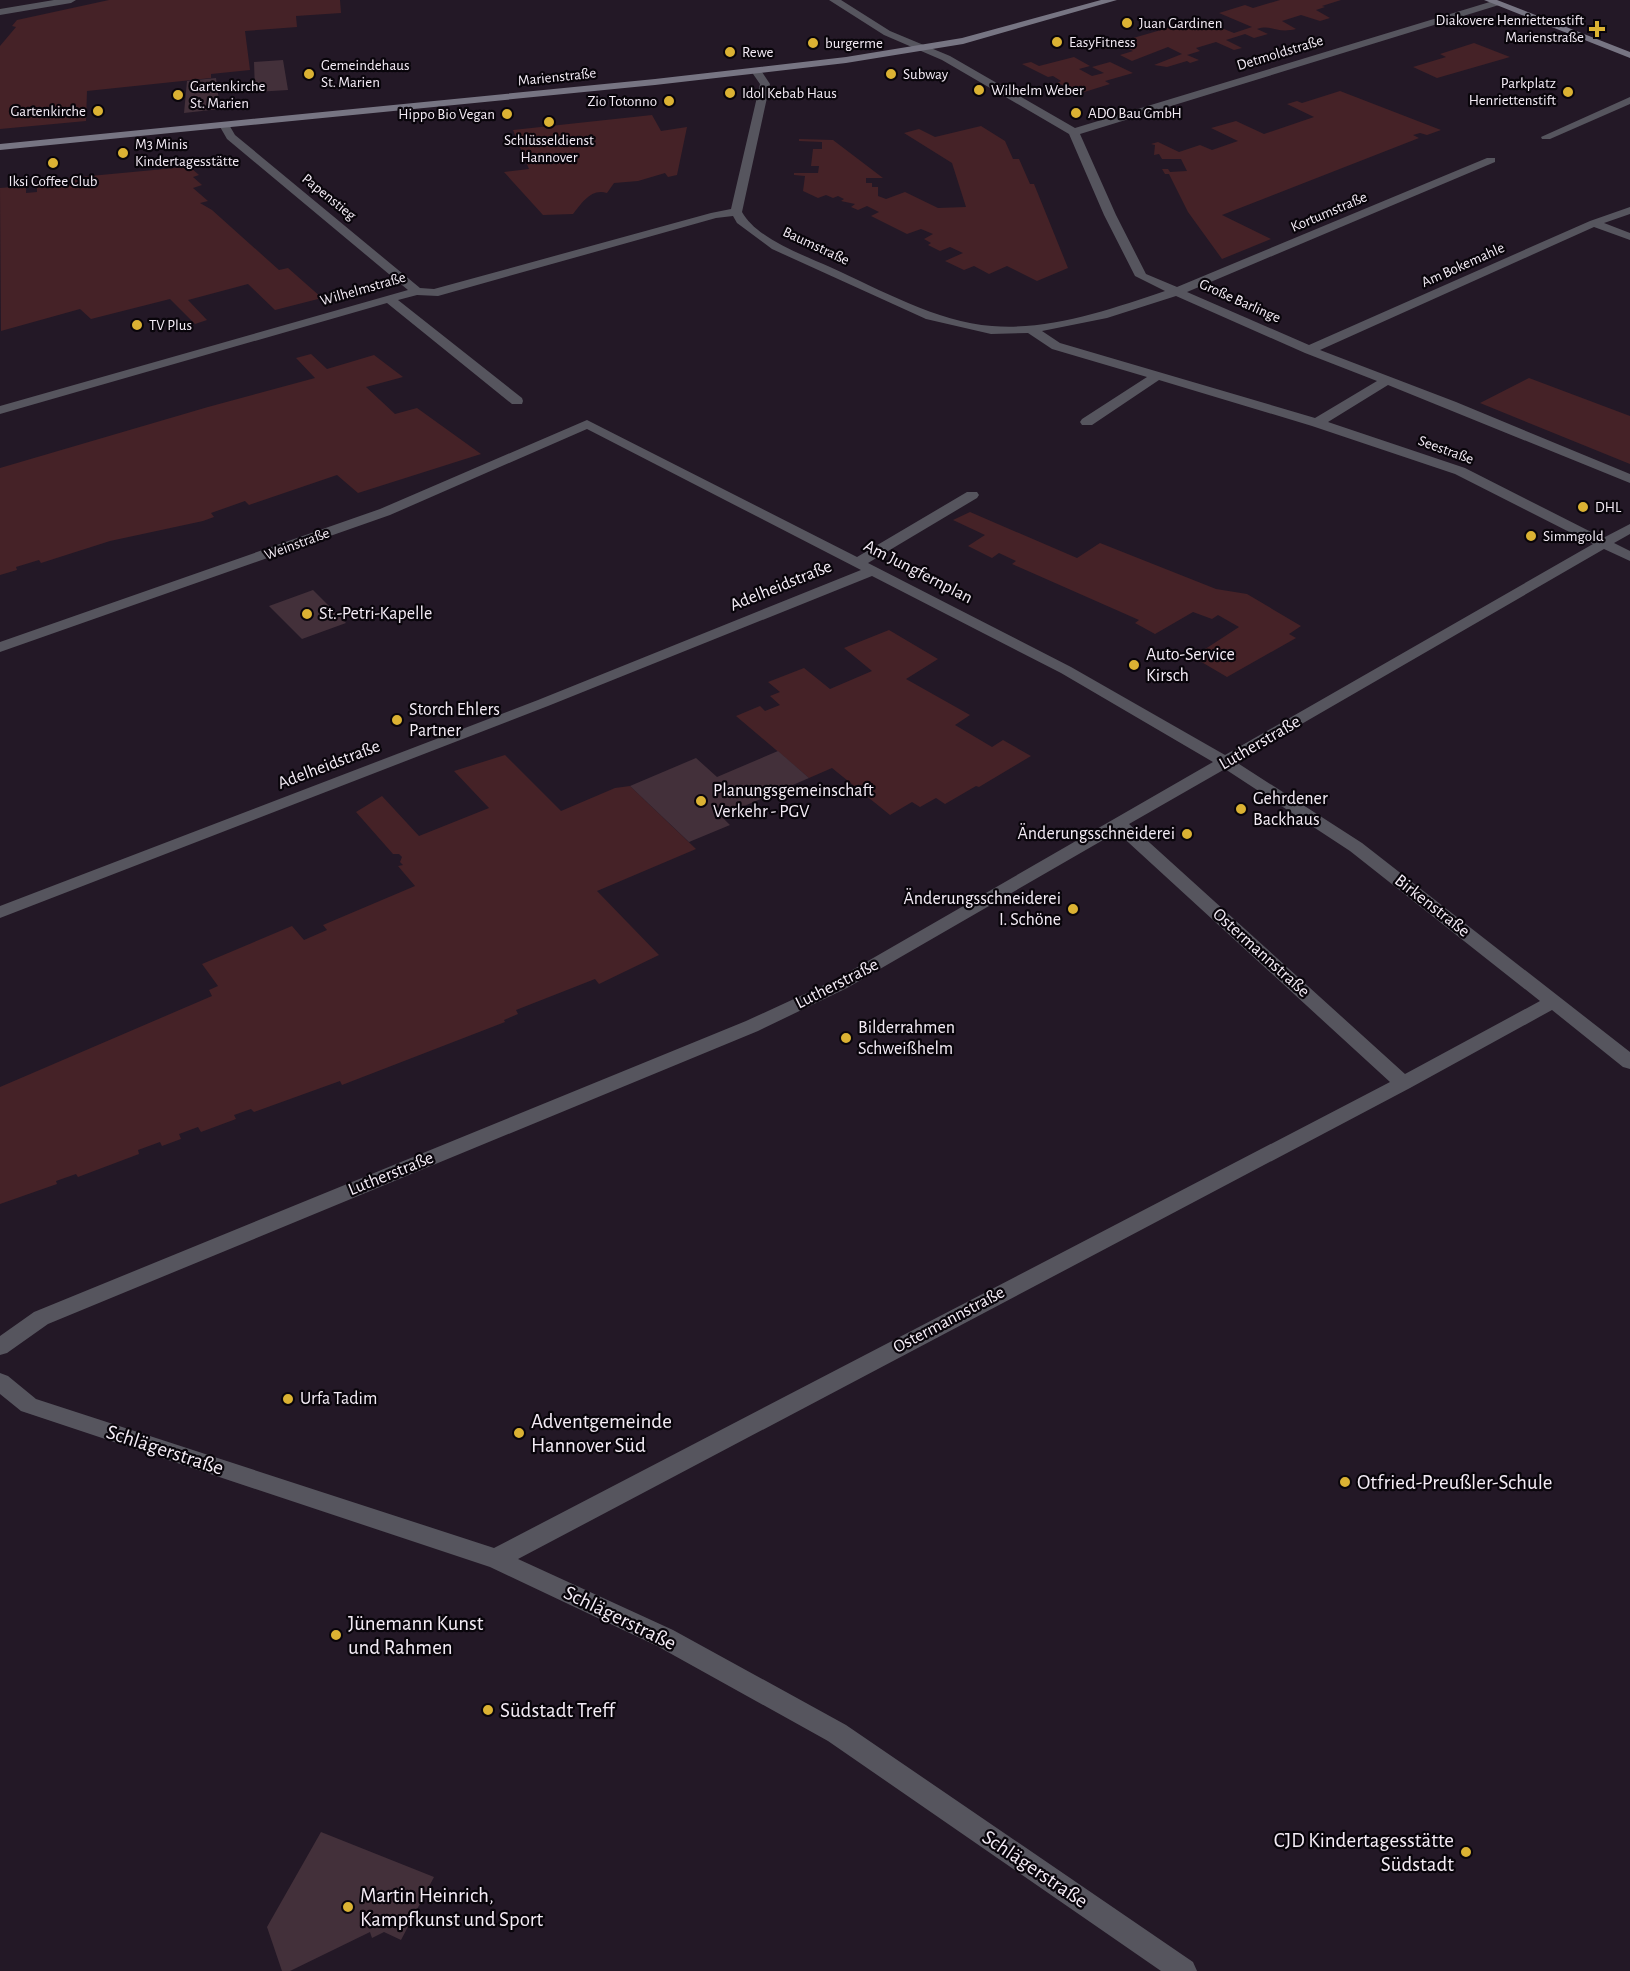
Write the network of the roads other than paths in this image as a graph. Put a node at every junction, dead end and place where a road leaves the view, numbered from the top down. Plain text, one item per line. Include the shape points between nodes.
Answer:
1 (12, 0) edge
2 (71, 0) edge
3 (834, 0) edge
4 (1112, 0) edge
5 (1493, 1) edge
6 (0, 12) edge
7 (926, 48) junction
8 (1630, 55) edge
9 (756, 71) junction
10 (1630, 100) edge
11 (224, 125) junction
12 (1074, 132) junction
13 (1546, 137) dead end
14 (0, 147) edge
15 (1491, 160) dead end
16 (1630, 210) edge
17 (736, 212) junction
18 (1594, 223) junction
19 (1630, 237) edge
20 (417, 291) junction
21 (1178, 291) junction
22 (389, 299) junction
23 (1031, 329) junction
24 (1309, 350) junction
25 (1157, 376) junction
26 (1386, 381) junction
27 (517, 400) dead end
28 (0, 410) edge
29 (1087, 422) dead end
30 (1317, 423) junction
31 (587, 424) joint
32 (1630, 479) edge
33 (972, 495) dead end
34 (1630, 528) edge
35 (1603, 543) junction
36 (1630, 557) edge
37 (857, 563) junction
38 (872, 571) junction
39 (0, 647) edge
40 (1226, 763) junction
41 (1119, 824) junction
42 (0, 912) edge
43 (1554, 1001) junction
44 (1630, 1062) edge
45 (1403, 1083) junction
46 (0, 1347) edge
47 (0, 1382) edge
48 (496, 1559) junction
49 (1184, 1971) edge

1 - 6 street
2 - 6 street
3 - 7 street via 899,38
4 - 7 main road, Marienstraße
5 - 8 main road
5 - 12 street, Detmoldstraße
7 - 9 main road, Marienstraße
7 - 12 street
9 - 11 main road, Marienstraße
9 - 17 street via 765,84
10 - 13 street
11 - 14 main road, Marienstraße
11 - 20 street, Papenstieg via 231,137
12 - 21 street, Große Barlinge via 1141,276
15 - 21 street, Kortumstraße
16 - 18 street, Am Bokemahle
17 - 20 street, Wilhelmstraße via 434,293
17 - 23 street, Baumstraße via 741,221 776,247 930,316 992,330
18 - 19 street
18 - 24 street, Am Bokemahle
20 - 22 street, Wilhelmstraße
21 - 23 street, Baumstraße via 1103,315
21 - 24 street, Große Barlinge
22 - 27 street
22 - 28 street, Wilhelmstraße
23 - 25 street via 1056,346
24 - 26 street, Große Barlinge
25 - 29 street
25 - 30 street
26 - 30 street
26 - 32 street, Große Barlinge
30 - 35 street, Seestraße via 1460,471
31 - 37 street, Am Jungfernplan
31 - 39 street, Weinstraße via 385,512
33 - 37 street, Adelheidstraße
34 - 35 street, Lutherstraße
35 - 36 street, Seestraße
35 - 40 street, Lutherstraße
37 - 38 street, Am Jungfernplan
38 - 40 street, Am Jungfernplan via 1066,670
38 - 42 street, Adelheidstraße via 543,703
40 - 41 street, Lutherstraße
40 - 43 street, Birkenstraße via 1356,847
41 - 45 street, Ostermannstraße
41 - 46 street, Lutherstraße via 841,984 752,1026 41,1318
43 - 44 street, Birkenstraße
43 - 45 street, Ostermannstraße
45 - 48 street, Ostermannstraße
47 - 48 street, Schlägerstraße via 29,1405
48 - 49 street, Schlägerstraße via 665,1638 837,1733

